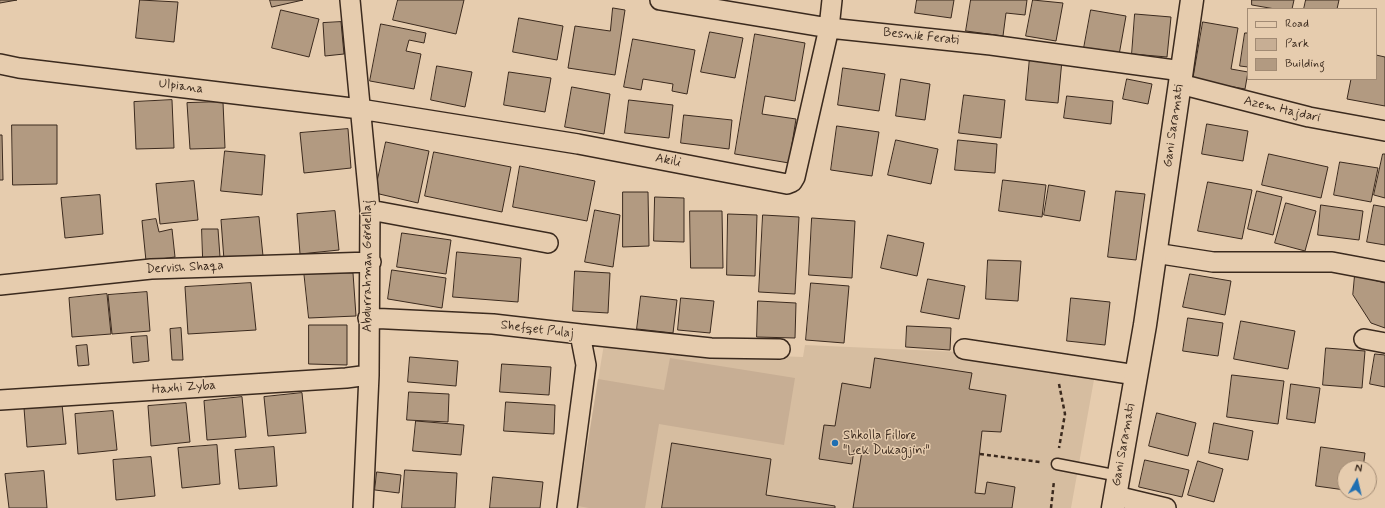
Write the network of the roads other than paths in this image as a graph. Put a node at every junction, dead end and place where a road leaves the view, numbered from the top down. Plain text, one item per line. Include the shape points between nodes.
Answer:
1 (350, 0) edge
2 (660, 0) edge
3 (832, 0) edge
4 (1192, 0) edge
5 (829, 28) junction
6 (0, 66) edge
7 (1181, 78) junction
8 (360, 108) junction
9 (1385, 131) edge
10 (370, 210) junction
11 (548, 243) dead end
12 (1155, 253) junction
13 (370, 262) junction
14 (1385, 272) edge
15 (0, 285) edge
16 (368, 318) junction
17 (580, 334) junction
18 (1364, 339) dead end
19 (1385, 344) edge
20 (964, 348) dead end
21 (780, 349) dead end
22 (369, 375) junction
23 (1136, 375) junction
24 (0, 400) edge
25 (1057, 464) road end
26 (1116, 493) edge
27 (363, 508) edge
28 (567, 508) edge
29 (1166, 508) edge

1 - 8 street, Abdurrahman Gërdellaj
2 - 5 street, Besnik Ferati
3 - 5 street, Akili
4 - 7 street, Gani Saramati
5 - 7 street, Besnik Ferati via 991,44
5 - 8 street, Akili via 795,176 792,182 787,184 578,144
6 - 8 street, Ulpiana
7 - 9 street, Azem Hajdari via 1309,117
7 - 12 street, Gani Saramati
8 - 10 street, Abdurrahman Gërdellaj
10 - 11 street
10 - 13 street, Abdurrahman Gërdellaj
12 - 14 street via 1213,262 1332,262
12 - 23 street, Gani Saramati
13 - 15 street, Dervish Shaqa via 151,269
13 - 16 street, Abdurrahman Gërdellaj
16 - 17 street, Shefqet Pulaj via 493,324
16 - 22 street, Abdurrahman Gërdellaj
17 - 21 street via 711,348
17 - 28 street, Shefqet Pulaj via 586,365
18 - 19 street
20 - 23 street
22 - 24 street, Haxhi Zyba
22 - 27 street, Abdurrahman Gërdellaj
23 - 26 street, Gani Saramati
25 - 26 lane
26 - 29 street, Gani Saramati

